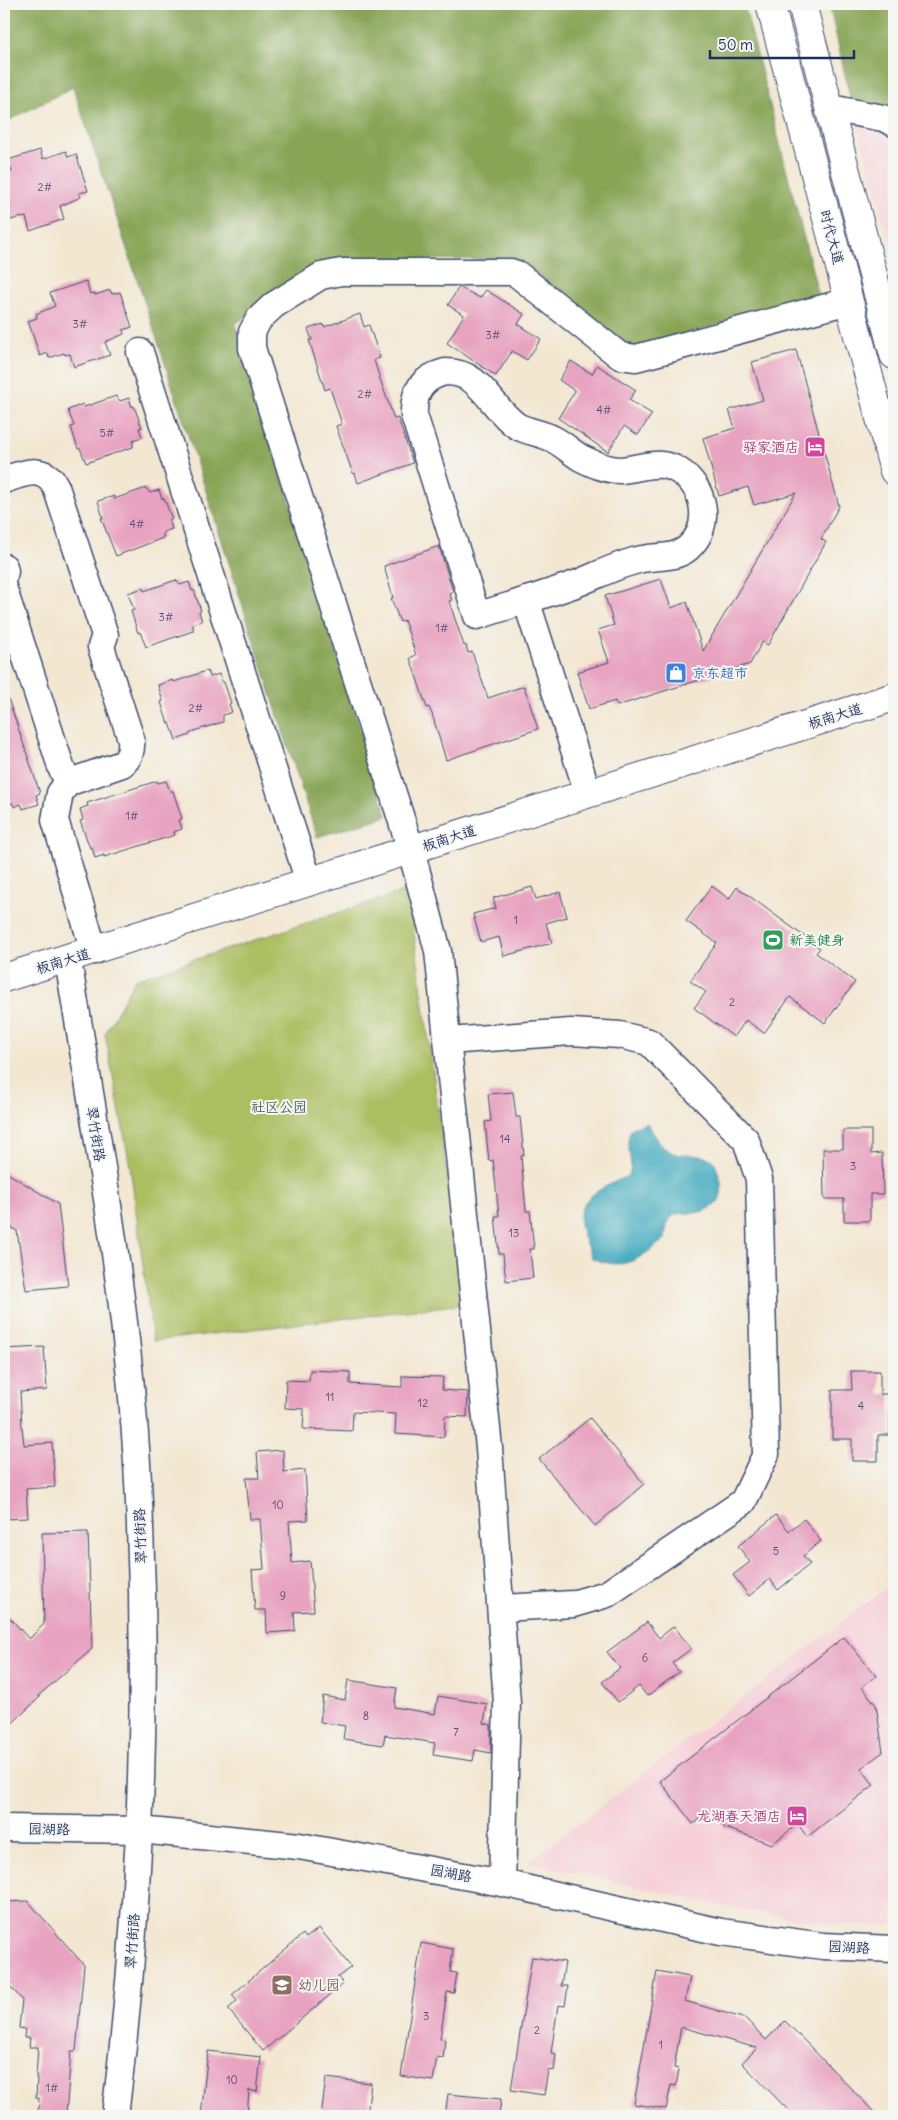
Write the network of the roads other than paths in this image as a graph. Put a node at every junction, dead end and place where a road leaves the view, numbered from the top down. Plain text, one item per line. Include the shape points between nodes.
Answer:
1 (770, 4) edge
2 (802, 4) edge
3 (830, 108) junction
4 (894, 123) edge
5 (849, 301) junction
6 (140, 352) dead end
7 (894, 355) edge
8 (894, 471) edge
9 (4, 480) edge
10 (4, 567) edge
11 (4, 575) edge
12 (4, 590) edge
13 (526, 600) junction
14 (894, 697) edge
15 (69, 781) junction
16 (588, 793) junction
17 (411, 850) junction
18 (309, 882) junction
19 (81, 956) junction
20 (5, 976) edge
21 (448, 1041) junction
22 (500, 1608) junction
23 (4, 1828) edge
24 (140, 1830) junction
25 (502, 1883) junction
26 (894, 1949) edge
27 (115, 2116) edge

1 - 5 main road, 时代大道
2 - 3 main road
3 - 4 street
3 - 7 main road
5 - 8 main road, 时代大道
5 - 17 street via 636,358 620,356 511,272 341,272 321,276 274,305 259,319 252,332 252,348
6 - 18 street
9 - 15 street via 33,471 49,477 56,487 105,635 101,647 131,739 131,752 122,764
10 - 11 street
12 - 15 street via 62,770
13 - 13 street via 477,616 414,415 415,396 420,386 436,374 456,372 468,376 518,426 554,439 592,464 619,470 655,464 670,466 689,479 701,499 703,524 688,548 677,555 639,559
13 - 16 street
14 - 16 main road, 板南大道
15 - 19 street, 翠竹街路 via 60,794 55,820
16 - 17 main road, 板南大道
17 - 18 main road, 板南大道
17 - 21 street via 438,951
18 - 19 main road, 板南大道
19 - 20 main road, 板南大道
19 - 24 street, 翠竹街路 via 125,1330 138,1479 144,1699
21 - 22 street via 488,1438
21 - 22 street via 572,1032 620,1035 649,1042 746,1140 759,1179 766,1454 743,1502 607,1594 573,1604
22 - 25 street via 507,1703
23 - 24 street, 园湖路
24 - 25 street, 园湖路 via 299,1846
24 - 27 street, 翠竹街路 via 125,2035
25 - 26 street, 园湖路 via 721,1932 823,1946

